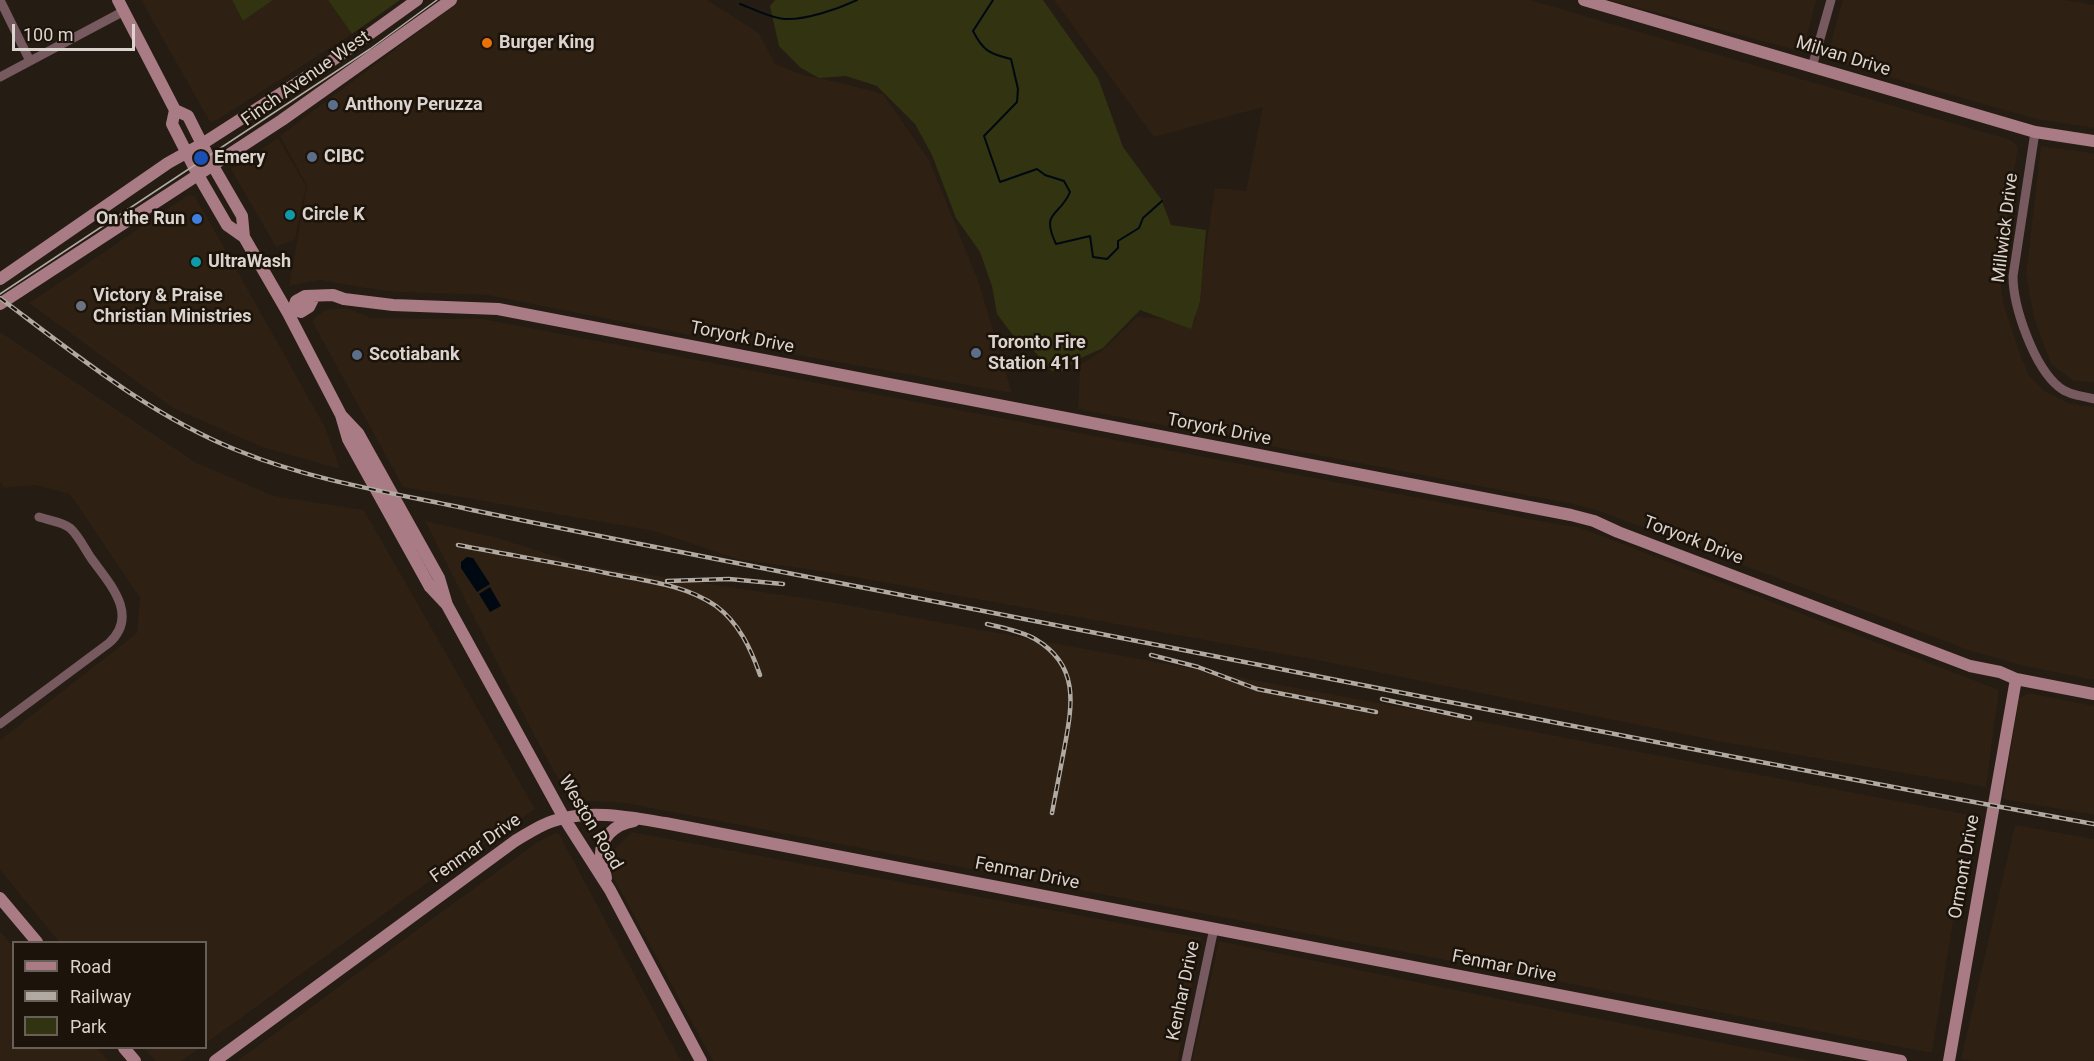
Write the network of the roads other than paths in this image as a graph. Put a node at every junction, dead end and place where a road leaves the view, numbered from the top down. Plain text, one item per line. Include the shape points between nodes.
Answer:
1 (0, 0) edge
2 (417, 0) edge
3 (451, 0) edge
4 (1584, 0) edge
5 (1831, 0) edge
6 (121, 6) edge
7 (30, 62) junction
8 (1812, 67) junction
9 (0, 77) edge
10 (175, 110) junction
11 (2035, 132) junction
12 (2094, 141) edge
13 (202, 144) junction
14 (187, 152) junction
15 (213, 166) junction
16 (198, 175) junction
17 (244, 237) junction
18 (0, 279) edge
19 (0, 304) edge
20 (291, 311) junction
21 (2094, 399) edge
22 (39, 517) dead end
23 (2016, 679) junction
24 (2094, 694) edge
25 (0, 724) edge
26 (564, 818) junction
27 (644, 820) junction
28 (610, 890) junction
29 (0, 897) edge
30 (1214, 928) junction
31 (36, 941) edge
32 (126, 1049) edge
33 (135, 1061) edge
34 (215, 1061) edge
35 (700, 1061) edge
36 (1186, 1061) edge
37 (1901, 1061) edge
38 (1949, 1061) edge

1 - 7 street
2 - 13 street, Finch Avenue West via 349,50
3 - 15 street, Finch Avenue West
4 - 8 street, Milvan Drive
5 - 8 street
6 - 7 street
6 - 10 street, Weston Road
7 - 9 street
8 - 11 street, Milvan Drive
10 - 13 street, Weston Road via 188,116
10 - 14 street, Weston Road via 172,124
11 - 12 street, Milvan Drive
11 - 21 street, Millwick Drive via 2013,276 2015,297 2045,372 2060,388
13 - 14 street, Finch Avenue West
13 - 15 street, Weston Road
14 - 16 street, Weston Road
14 - 18 street, Finch Avenue West
15 - 16 street, Finch Avenue West
15 - 17 street, Weston Road via 242,216
16 - 17 street, Weston Road via 227,225
16 - 19 street, Finch Avenue West
17 - 20 street, Weston Road
20 - 23 street, Toryork Drive via 302,312 314,297 333,295 393,305 498,309 1571,515 1970,666
20 - 26 street, Weston Road via 348,439 424,577 447,605
22 - 25 street via 70,528 118,595 121,623 109,643
23 - 24 street, Toryork Drive
23 - 38 street, Ormont Drive
26 - 27 street, Fenmar Drive via 614,815
26 - 28 street, Weston Road
26 - 34 street, Fenmar Drive via 515,841
27 - 28 street via 618,825 604,844 601,859
27 - 30 street, Fenmar Drive
28 - 35 street, Weston Road
29 - 31 street
30 - 36 street, Kenhar Drive
30 - 37 street, Fenmar Drive
32 - 33 street

